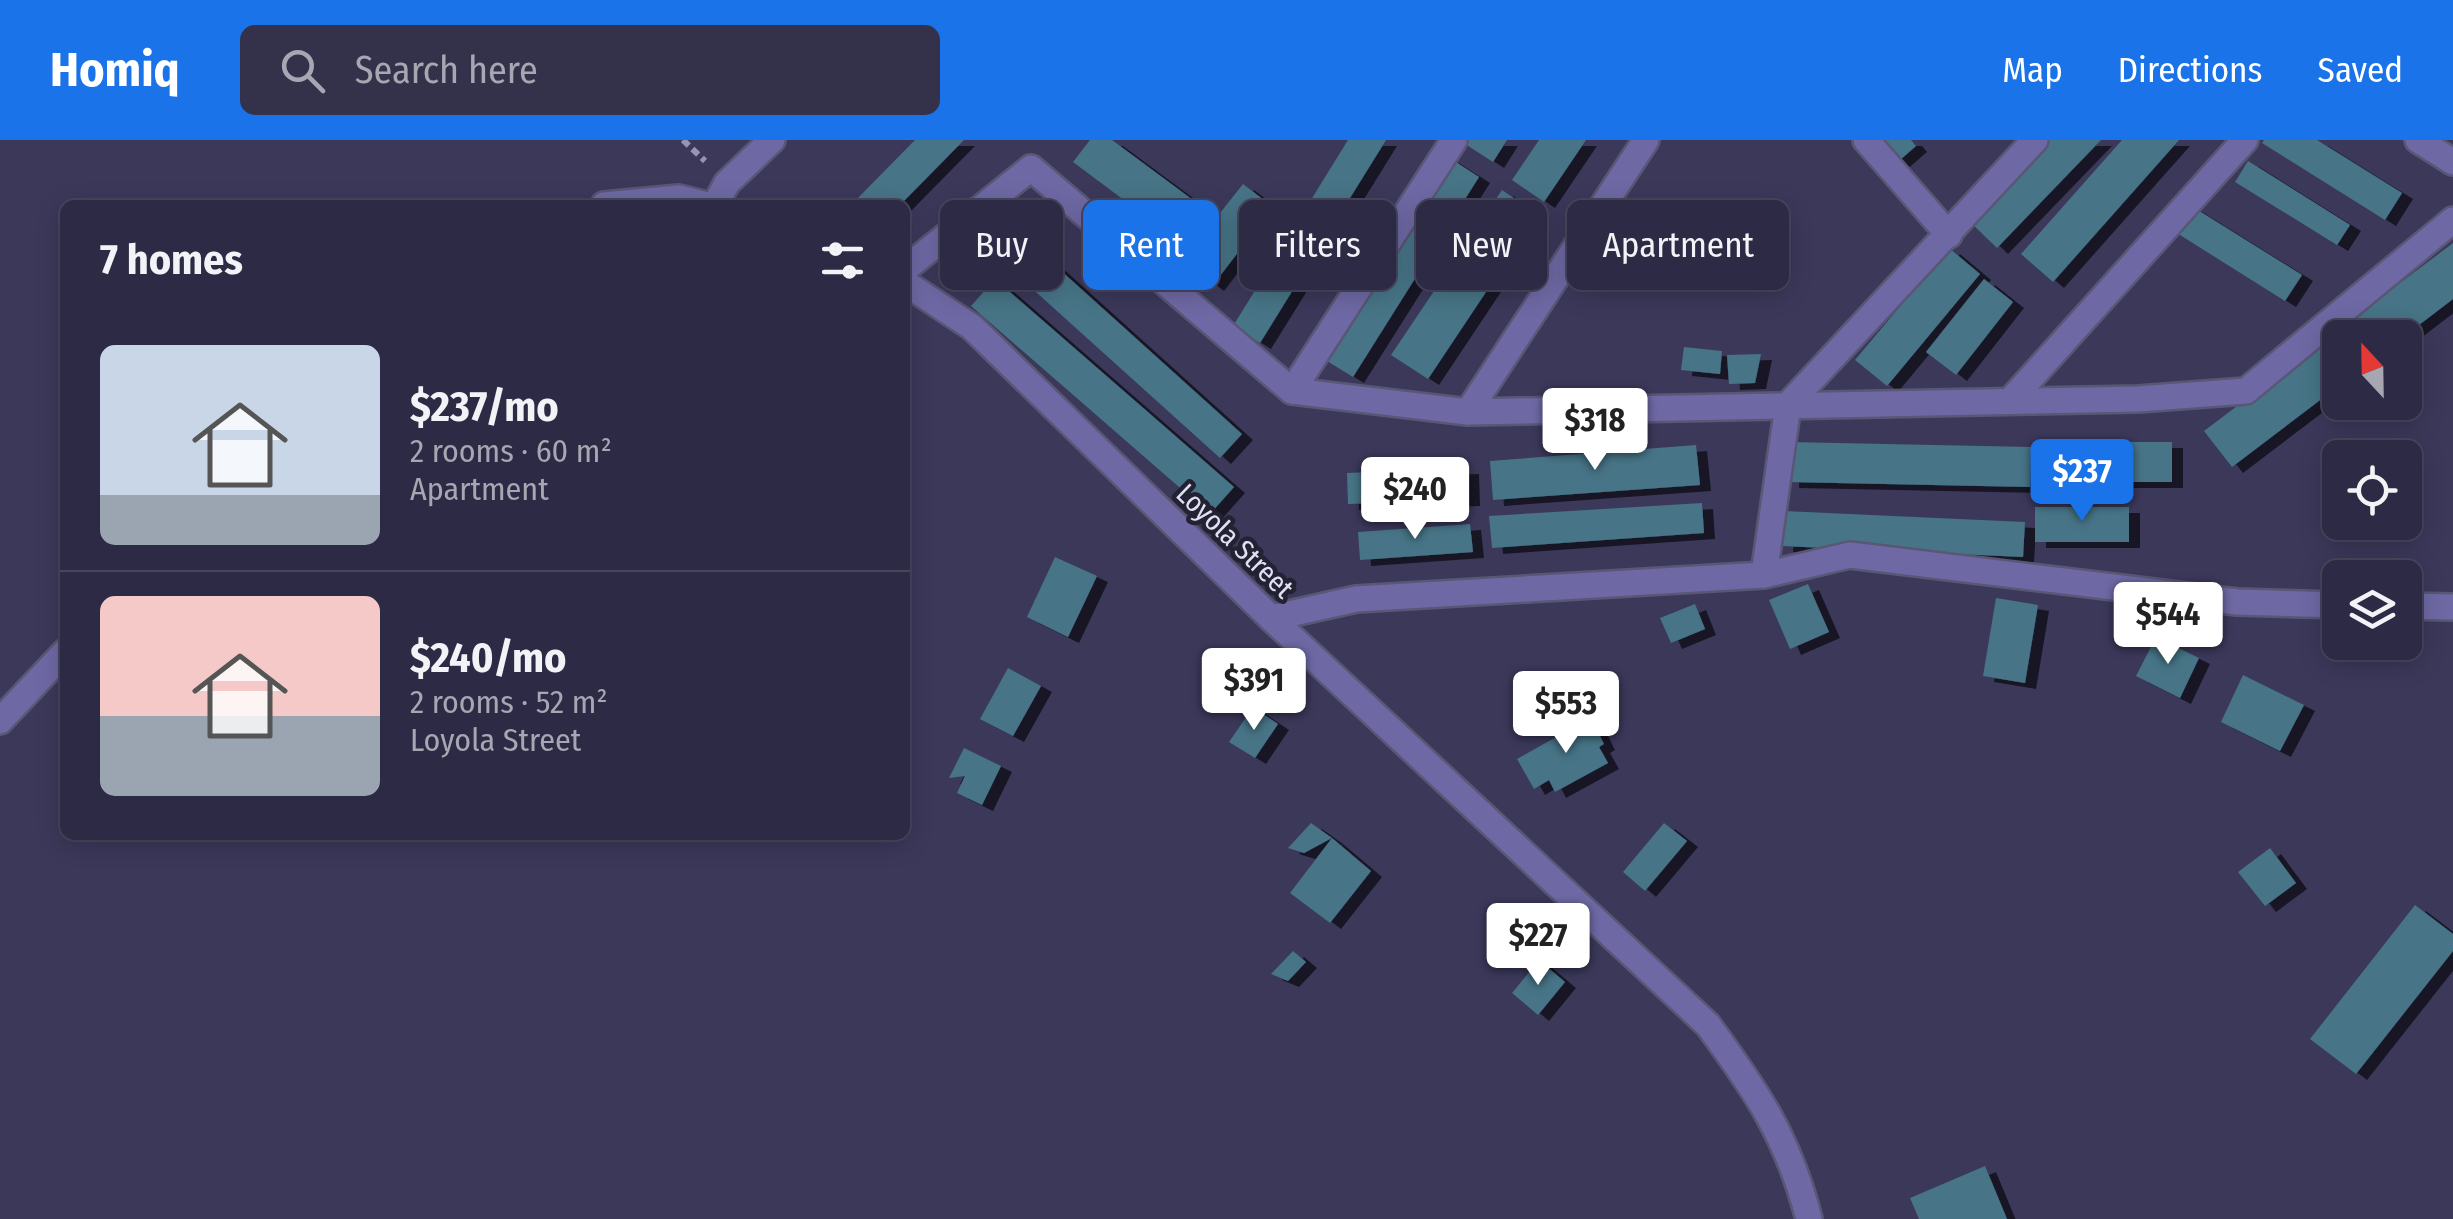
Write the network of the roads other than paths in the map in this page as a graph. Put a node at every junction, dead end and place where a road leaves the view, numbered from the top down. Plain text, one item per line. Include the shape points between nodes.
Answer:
1 (772, 140) edge
2 (1454, 140) edge
3 (1646, 140) edge
4 (1866, 140) edge
5 (2035, 140) edge
6 (2245, 140) edge
7 (2418, 140) edge
8 (2453, 162) edge
9 (658, 200) edge
10 (687, 200) edge
11 (718, 200) edge
12 (2453, 220) edge
13 (1950, 235) junction
14 (910, 265) edge
15 (910, 285) edge
16 (1292, 391) junction
17 (2010, 402) junction
18 (1788, 405) junction
19 (1468, 412) junction
20 (1764, 575) junction
21 (2322, 604) edge
22 (2422, 606) edge
23 (2453, 607) edge
24 (1271, 618) junction
25 (60, 657) edge
26 (0, 721) edge
27 (1809, 1219) edge

1 - 11 street
2 - 16 street
3 - 19 street
4 - 13 street
5 - 13 street
6 - 17 street
7 - 8 street
9 - 10 street
12 - 17 street via 2246,392
13 - 18 street
14 - 16 street via 1032,168
15 - 24 street, Loyola Street via 972,327
16 - 19 street
17 - 18 street
18 - 19 street
18 - 20 street
20 - 21 street via 1850,555 2237,602
20 - 24 street via 1356,599
22 - 23 street
24 - 27 street, Loyola Street via 1708,1025 1762,1100 1795,1163
25 - 26 street

